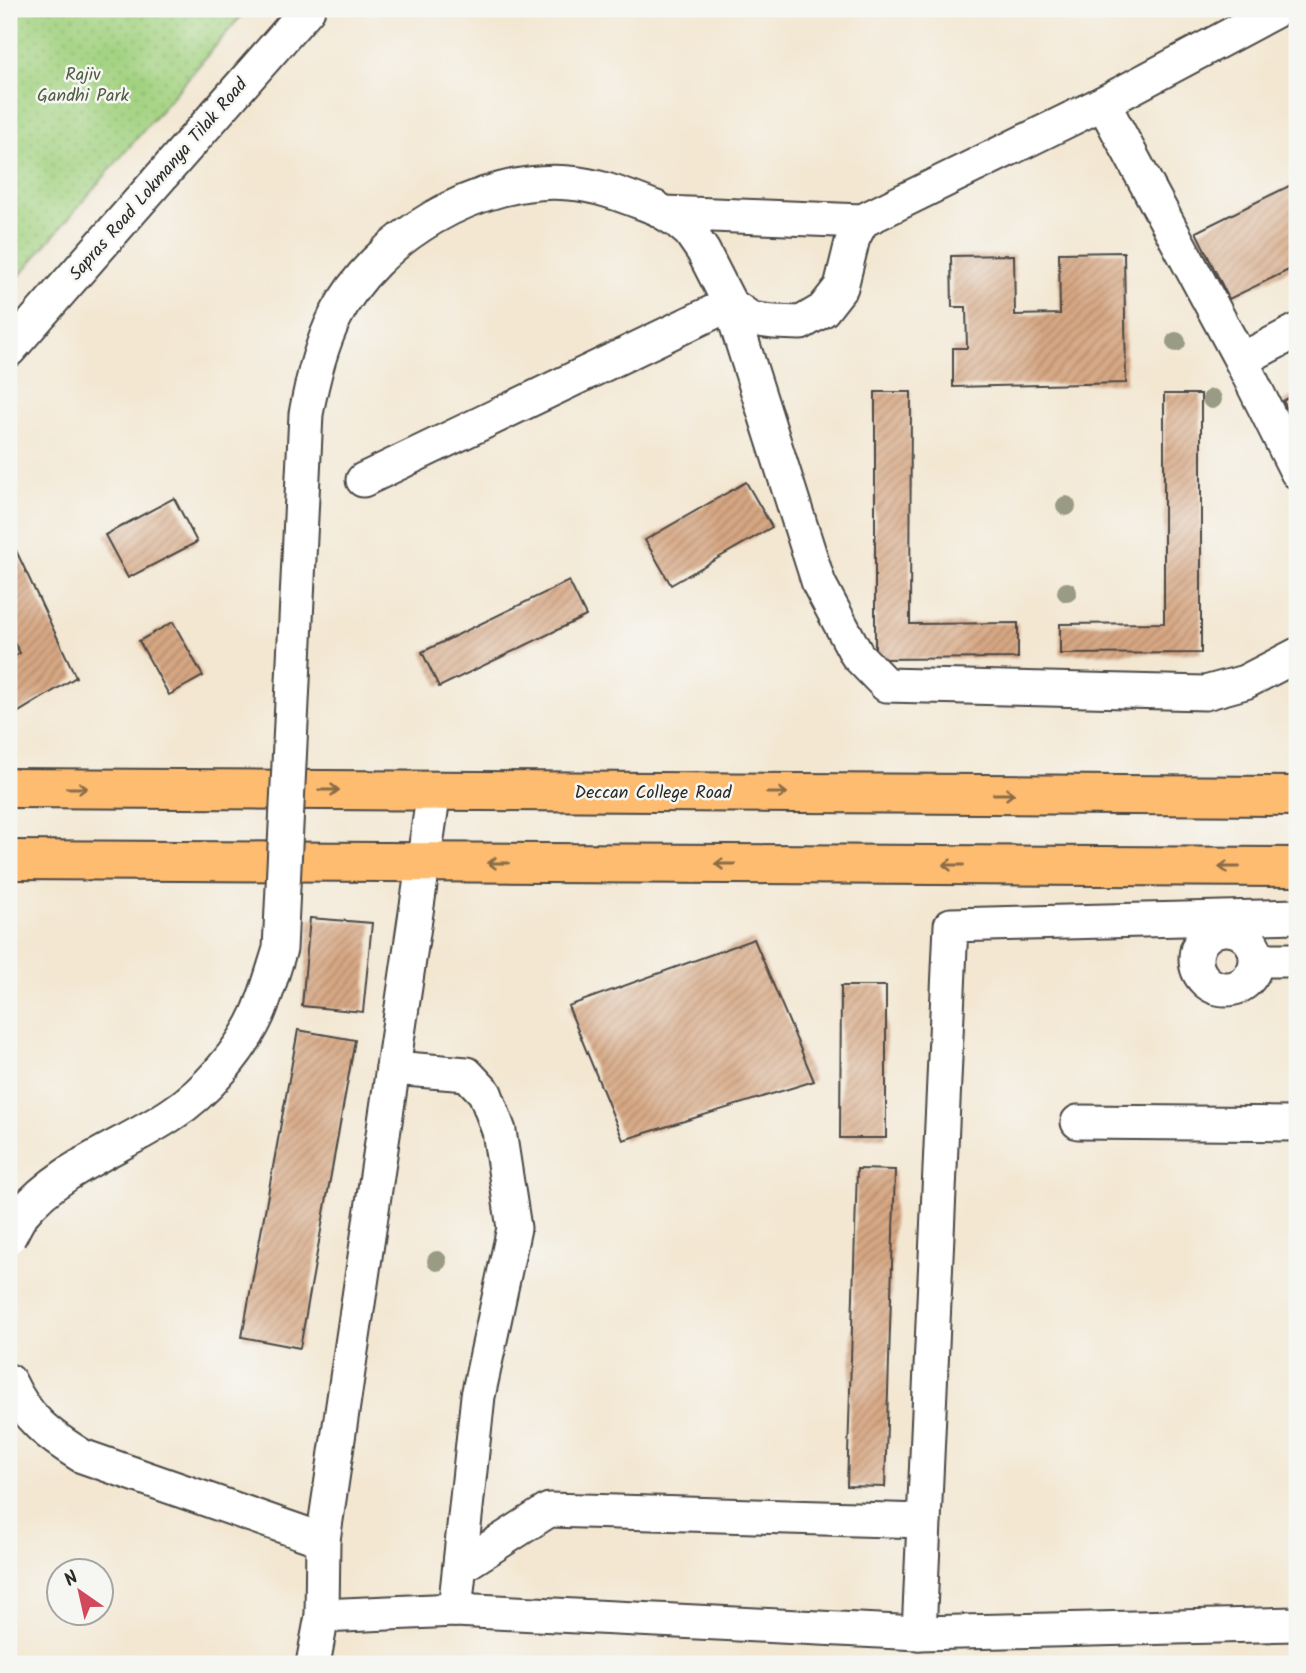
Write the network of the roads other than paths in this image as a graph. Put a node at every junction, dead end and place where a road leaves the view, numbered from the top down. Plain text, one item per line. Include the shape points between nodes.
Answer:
1 (308, 9) edge
2 (1279, 9) edge
3 (1102, 103) junction
4 (660, 210) junction
5 (862, 222) junction
6 (730, 303) junction
7 (1297, 331) edge
8 (9, 350) edge
9 (1241, 360) junction
10 (1297, 472) edge
11 (363, 480) dead end
12 (1297, 655) edge
13 (9, 788) edge
14 (434, 791) junction
15 (1297, 796) edge
16 (9, 859) edge
17 (423, 862) junction
18 (1297, 867) edge
19 (1297, 916) edge
20 (1257, 960) dead end
21 (1297, 960) edge
22 (393, 1068) junction
23 (1079, 1122) dead end
24 (1297, 1124) edge
25 (9, 1237) edge
26 (9, 1381) edge
27 (924, 1521) junction
28 (323, 1540) junction
29 (460, 1567) junction
30 (455, 1610) junction
31 (321, 1616) junction
32 (1297, 1624) edge
33 (919, 1633) junction
34 (313, 1664) edge

1 - 8 street, Sapras Road Lokmanya Tilak Road
2 - 3 street
3 - 5 street
3 - 9 street
4 - 5 street
4 - 6 street via 690,232
4 - 25 street, bridge via 608,190 570,183 536,182 503,188 435,217 393,246 359,281 336,317 321,353 306,414 280,949 271,981 257,1017 233,1055 202,1090 173,1114 52,1186 21,1215
5 - 6 street via 853,238 841,287 823,310 801,323 773,322 751,319
6 - 11 street
6 - 12 street via 819,584 857,655 886,685 1205,693 1245,682
7 - 9 street
9 - 10 street
13 -> 14 main road, Deccan College Road
14 -> 15 main road, Deccan College Road
14 - 17 street
16 - 17 main road
18 -> 17 main road
17 - 22 street
19 - 27 street via 951,925
20 - 21 street
22 - 28 street
22 - 29 street via 467,1074 485,1093 499,1131 514,1228 478,1396
23 - 24 street
26 - 28 street via 30,1416 50,1437 82,1456
27 - 29 street via 549,1510
27 - 33 street
28 - 31 street
29 - 30 street
30 - 31 street
30 - 33 street
31 - 34 street
32 - 33 street

